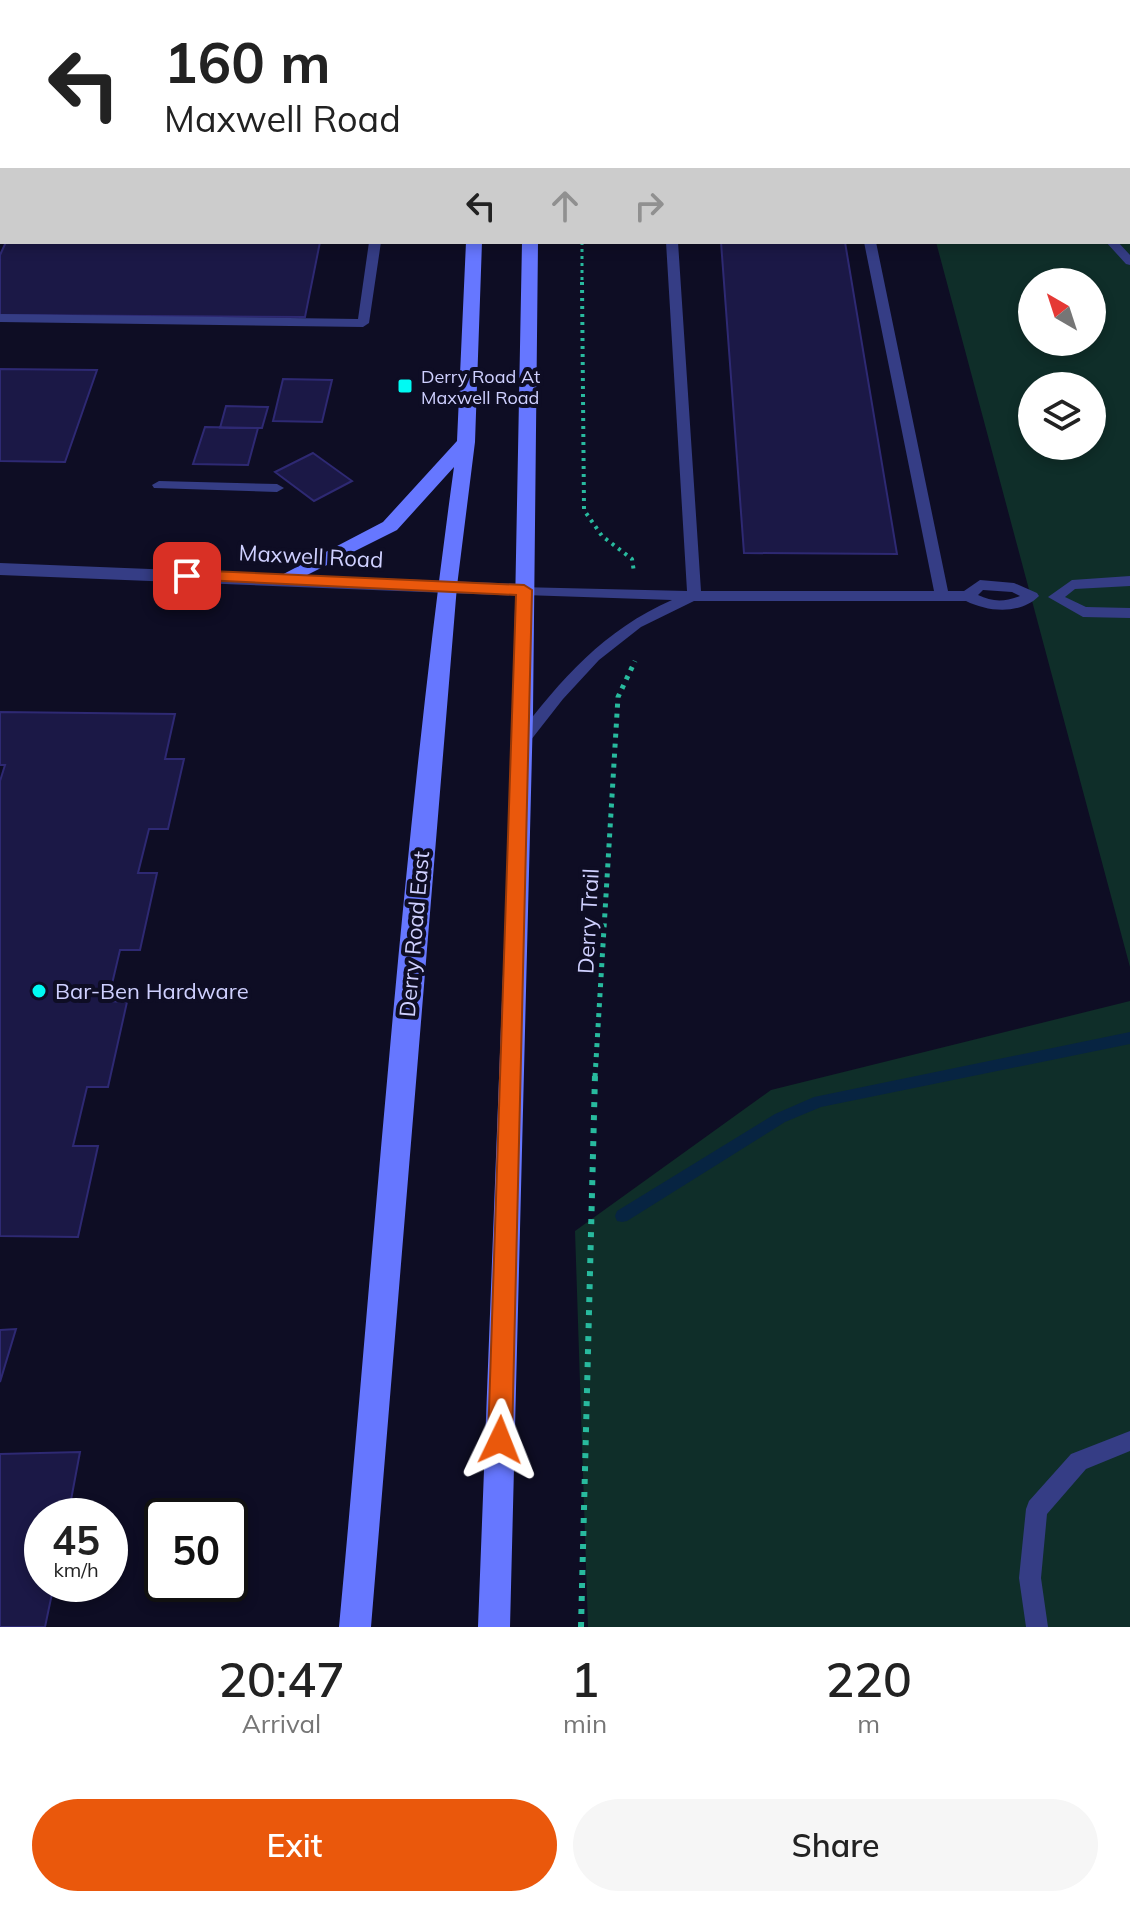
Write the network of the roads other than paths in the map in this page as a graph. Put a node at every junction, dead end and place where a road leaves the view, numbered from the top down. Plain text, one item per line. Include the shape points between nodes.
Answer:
1 (375, 244) edge
2 (474, 244) edge
3 (530, 244) edge
4 (672, 244) edge
5 (870, 244) edge
6 (1114, 244) edge
7 (1130, 262) edge
8 (0, 318) edge
9 (466, 442) junction
10 (159, 485) dead end
11 (277, 488) dead end
12 (0, 569) edge
13 (282, 580) junction
14 (1130, 581) edge
15 (447, 586) junction
16 (524, 590) junction
17 (942, 595) junction
18 (694, 596) junction
19 (1055, 597) junction
20 (1130, 613) edge
21 (522, 741) junction
22 (1130, 1441) edge
23 (355, 1627) edge
24 (494, 1627) edge
25 (1037, 1627) edge

1 - 8 lane via 363,323
2 - 9 main road, Derry Road East
3 - 16 main road
4 - 18 lane
5 - 17 lane
6 - 7 lane
9 - 13 main road via 390,526
9 - 15 main road, Derry Road East
10 - 11 lane
12 - 13 street, Maxwell Road
13 - 15 street, Maxwell Road
14 - 19 lane via 1072,585
15 - 16 street, Maxwell Road
15 - 23 main road, Derry Road East
16 - 18 lane
16 - 21 main road
17 - 18 lane
17 - 19 lane via 968,596 987,607 1011,607 1032,596
18 - 21 lane via 637,620 555,695
19 - 20 lane via 1083,612
21 - 24 main road
22 - 25 lane via 1079,1461 1037,1509 1030,1578

